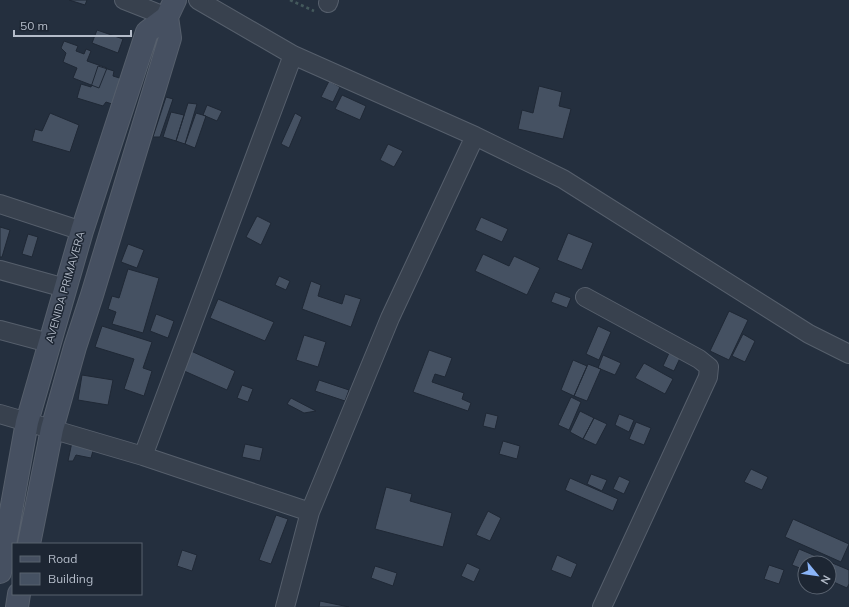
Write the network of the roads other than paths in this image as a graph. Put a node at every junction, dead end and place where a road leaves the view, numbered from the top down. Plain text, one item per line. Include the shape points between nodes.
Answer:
1 (124, 0) edge
2 (198, 0) edge
3 (171, 9) edge
4 (293, 55) junction
5 (475, 136) junction
6 (0, 204) edge
7 (82, 231) junction
8 (0, 270) edge
9 (65, 288) junction
10 (585, 297) dead end
11 (0, 330) edge
12 (49, 343) junction
13 (849, 354) edge
14 (0, 414) edge
15 (27, 422) junction
16 (52, 429) junction
17 (143, 456) junction
18 (310, 512) junction
19 (29, 543) edge
20 (0, 572) edge
21 (19, 595) edge
22 (17, 607) edge
23 (285, 607) edge
24 (602, 607) edge

1 - 3 street
2 - 4 street
3 - 7 street, AVENIDA PRIMAVERA via 147,32
3 - 16 street via 170,38
4 - 5 street
4 - 17 street
5 - 13 street via 564,179 809,334
5 - 18 street via 390,318
6 - 7 street
7 - 9 street, AVENIDA PRIMAVERA
8 - 9 street
9 - 12 street, AVENIDA PRIMAVERA
10 - 24 street via 699,359 709,367 708,377
11 - 12 street
12 - 15 street, AVENIDA PRIMAVERA
14 - 15 street
15 - 16 street
15 - 20 street, AVENIDA PRIMAVERA
16 - 17 street
16 - 19 street
17 - 18 street
18 - 23 street
21 - 22 street

